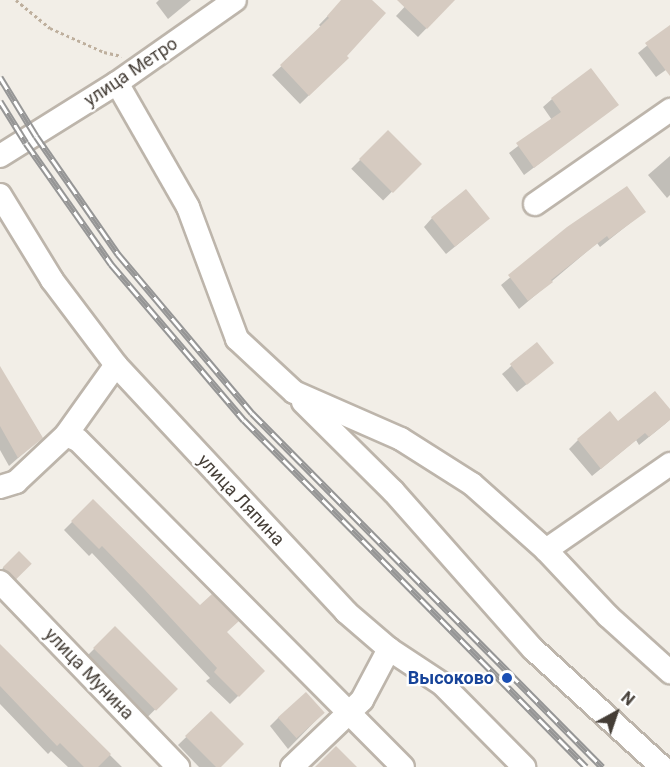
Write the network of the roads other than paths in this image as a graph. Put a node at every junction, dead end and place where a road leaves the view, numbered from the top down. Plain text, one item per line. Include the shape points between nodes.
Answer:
1 (235, 0) edge
2 (117, 83) junction
3 (670, 110) edge
4 (0, 156) edge
5 (0, 195) edge
6 (535, 204) dead end
7 (116, 364) junction
8 (294, 392) junction
9 (66, 435) junction
10 (670, 464) edge
11 (0, 487) edge
12 (546, 550) junction
13 (0, 582) edge
14 (389, 649) junction
15 (670, 672) edge
16 (348, 713) junction
17 (178, 767) edge
18 (292, 767) edge
19 (403, 767) edge
20 (524, 767) edge
21 (662, 767) edge

1 - 2 street, улица Метро
2 - 4 street, улица Метро
2 - 8 street via 188,207 237,339
3 - 6 street
5 - 7 street, улица Ляпина via 52,280
7 - 9 street
7 - 14 street, улица Ляпина via 331,596
8 - 12 street via 401,439 472,484
8 - 21 street via 393,491 533,649
9 - 11 street via 16,482
9 - 16 street via 78,440
10 - 12 street
12 - 15 street via 608,616
13 - 17 street, улица Мунина
14 - 16 street via 362,700
14 - 20 street, улица Ляпина via 442,684
16 - 18 street
16 - 19 street

